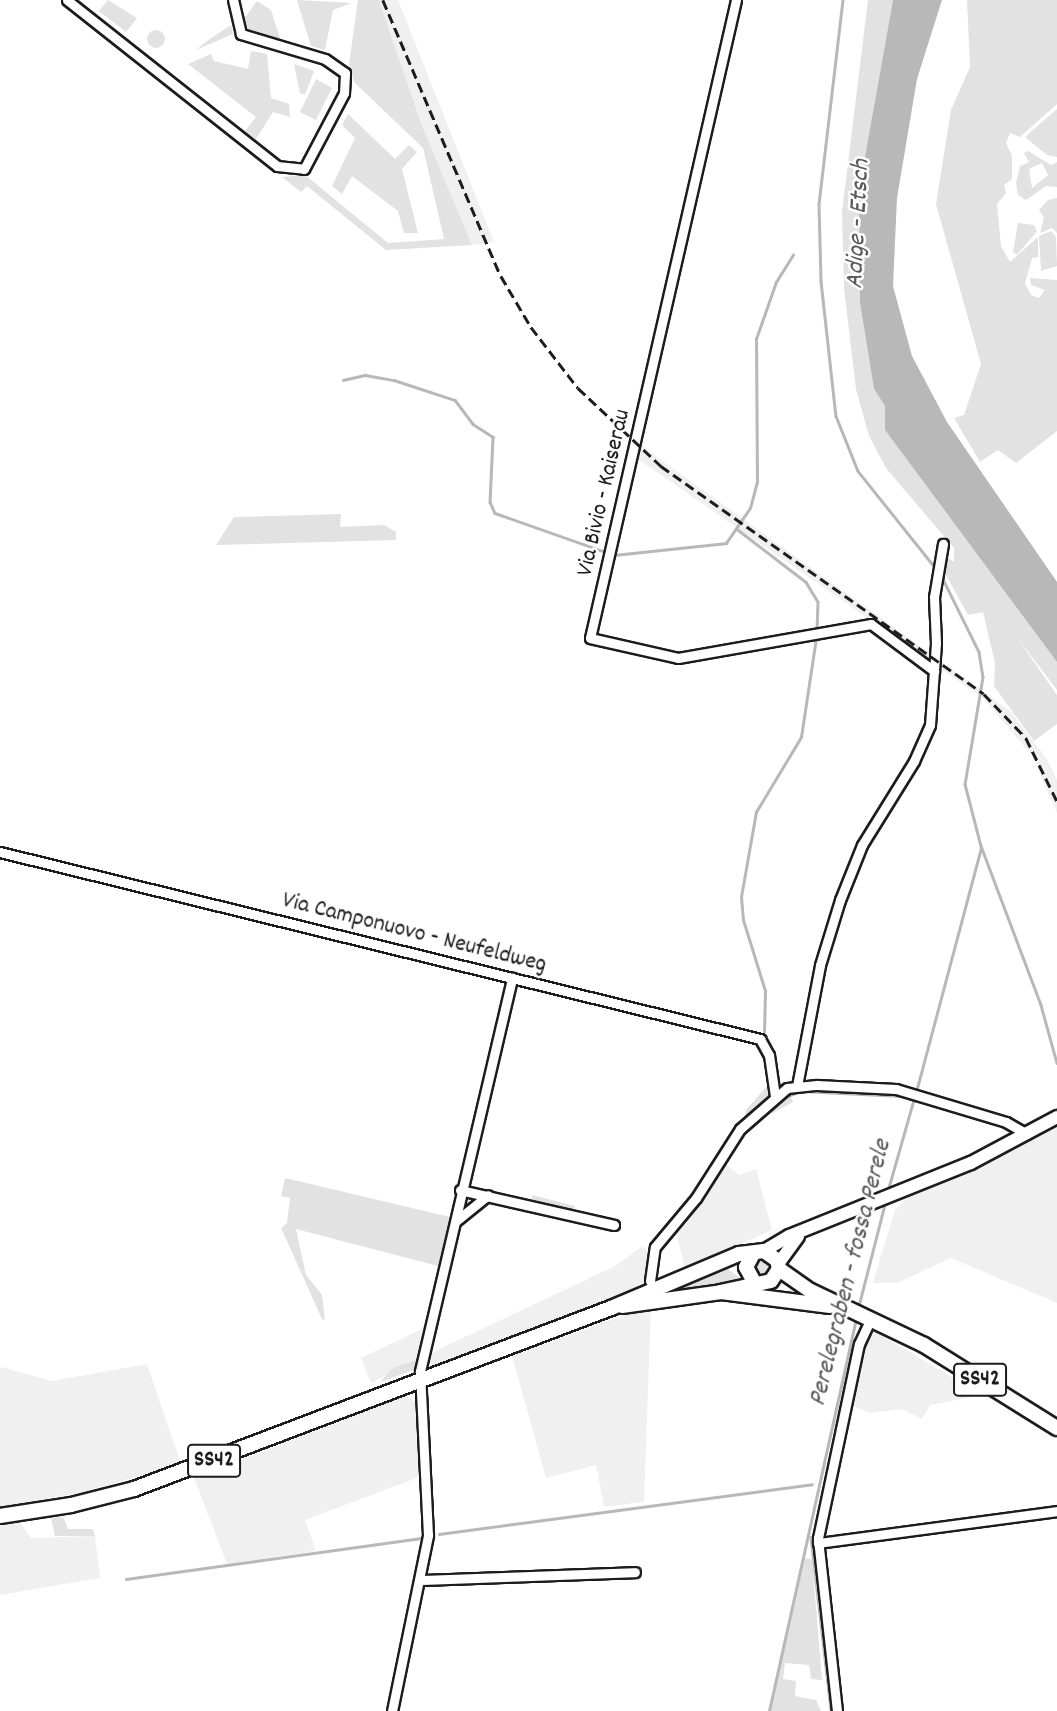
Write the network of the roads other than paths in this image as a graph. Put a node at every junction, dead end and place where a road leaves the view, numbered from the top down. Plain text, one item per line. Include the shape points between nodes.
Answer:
1 (67, 0) edge
2 (233, 0) edge
3 (736, 0) edge
4 (943, 544) dead end
5 (934, 671) junction
6 (0, 852) edge
7 (511, 981) junction
8 (797, 1086) junction
9 (775, 1096) junction
10 (1057, 1116) edge
11 (1027, 1134) junction
12 (460, 1190) junction
13 (488, 1195) junction
14 (456, 1221) junction
15 (614, 1225) dead end
16 (803, 1231) junction
17 (758, 1253) junction
18 (776, 1271) junction
19 (650, 1281) dead end
20 (754, 1282) junction
21 (721, 1292) junction
22 (611, 1308) junction
23 (853, 1312) junction
24 (420, 1380) junction
25 (1057, 1428) edge
26 (1057, 1511) edge
27 (0, 1516) edge
28 (818, 1543) junction
29 (635, 1572) dead end
30 (420, 1580) junction
31 (391, 1711) edge
32 (837, 1711) edge

1 - 2 street via 276,166 304,169 344,93 345,73 325,58 241,34
3 - 5 street, Via Bivio - Kaiserau via 590,638 678,658 871,624
4 - 5 street via 935,580
5 - 8 street via 930,724 924,740 862,845 828,935
6 - 7 street, Via Camponuovo - Neufeldweg
7 - 9 street, Via Camponuovo - Neufeldweg via 760,1039 769,1055
7 - 12 street
8 - 9 street
8 - 11 street via 917,1094 1006,1122
9 - 19 street via 740,1129 696,1198 655,1247
10 - 11 main road
11 - 16 main road via 971,1163
12 - 13 street
12 - 14 street
13 - 14 street
13 - 15 street
14 - 24 street
16 - 17 main road
16 - 18 main road
17 - 18 main road, SS42
17 - 20 main road via 746,1270
17 - 22 main road, SS42 via 739,1254
18 - 20 main road, SS42
18 - 23 main road, SS42
20 - 21 main road, SS42
21 - 22 main road, SS42
21 - 23 main road, SS42
22 - 24 main road, SS42
23 - 25 main road, SS42 via 924,1345
23 - 28 street via 859,1344
24 - 27 main road, SS42 via 134,1489
24 - 30 street via 428,1535
26 - 28 street
28 - 32 street
29 - 30 street
30 - 31 street

